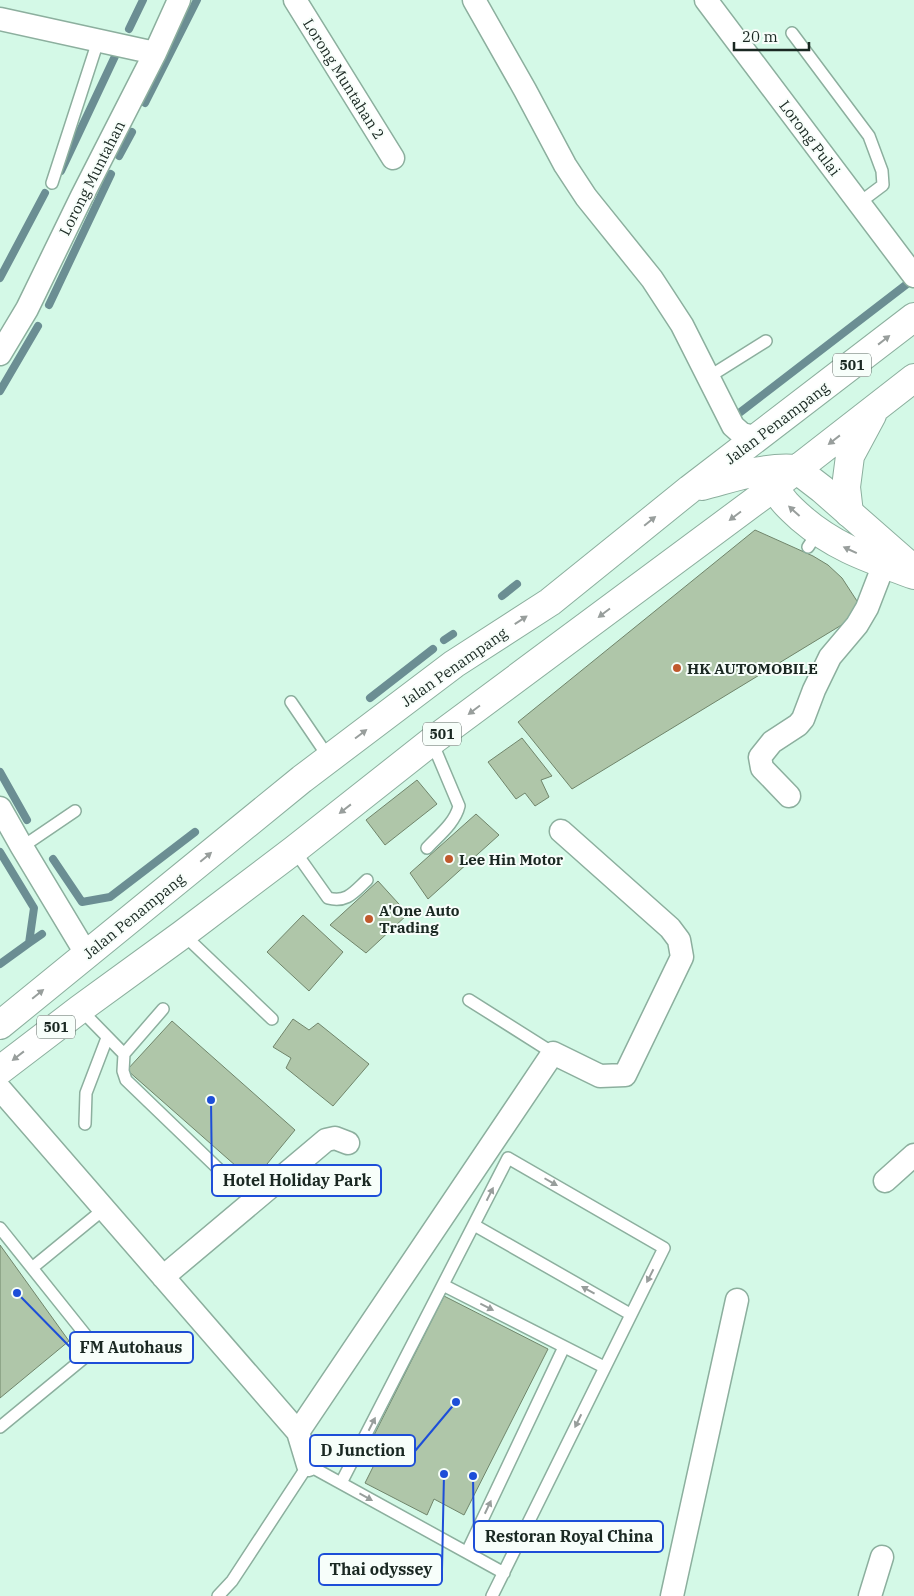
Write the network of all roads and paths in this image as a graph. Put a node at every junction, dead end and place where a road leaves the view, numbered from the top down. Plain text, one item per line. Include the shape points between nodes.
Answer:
1 (179, 0) edge
2 (295, 0) edge
3 (474, 0) edge
4 (706, 0) edge
5 (6, 13) edge
6 (792, 33) dead end
7 (98, 41) junction
8 (155, 53) junction
9 (393, 158) dead end
10 (52, 183) dead end
11 (858, 203) junction
12 (914, 276) edge
13 (914, 318) edge
14 (766, 341) dead end
15 (0, 354) edge
16 (708, 378) junction
17 (914, 378) edge
18 (878, 405) junction
19 (791, 413) junction
20 (757, 438) junction
21 (781, 475) junction
22 (690, 489) junction
23 (849, 513) junction
24 (884, 564) junction
25 (914, 570) edge
26 (914, 575) edge
27 (291, 702) dead end
28 (432, 741) junction
29 (329, 758) junction
30 (789, 796) dead end
31 (0, 808) edge
32 (75, 810) dead end
33 (561, 831) dead end
34 (22, 847) junction
35 (427, 848) dead end
36 (294, 850) junction
37 (367, 880) dead end
38 (183, 934) junction
39 (87, 955) junction
40 (469, 1000) dead end
41 (80, 1009) junction
42 (163, 1009) dead end
43 (272, 1019) dead end
44 (0, 1025) edge
45 (107, 1038) junction
46 (553, 1053) junction
47 (124, 1054) junction
48 (0, 1070) edge
49 (0, 1089) edge
50 (85, 1124) dead end
51 (348, 1143) dead end
52 (914, 1154) edge
53 (885, 1181) dead end
54 (233, 1183) dead end
55 (104, 1209) junction
56 (474, 1225) junction
57 (0, 1228) edge
58 (32, 1268) junction
59 (163, 1277) junction
60 (444, 1285) junction
61 (738, 1300) dead end
62 (630, 1314) junction
63 (564, 1347) junction
64 (604, 1367) junction
65 (0, 1427) edge
66 (298, 1432) junction
67 (308, 1465) junction
68 (342, 1483) junction
69 (467, 1552) junction
70 (882, 1557) dead end
71 (504, 1573) junction
72 (218, 1596) edge
73 (492, 1596) edge
74 (672, 1596) edge
75 (870, 1596) edge

1 - 8 street, Lorong Muntahan
2 - 9 street, Lorong Muntahan 2
3 - 16 street via 565,165 652,279 682,325
4 - 11 street, Lorong Pulai
5 - 7 street
6 - 11 lane via 869,136 882,171 883,185
7 - 8 street
7 - 10 lane
8 - 15 street, Lorong Muntahan via 28,309
11 - 12 street, Lorong Pulai
19 -> 13 main road, Jalan Penampang / 501
14 - 16 lane
16 - 20 street via 734,426 742,434
17 - 18 main road, 501
18 -> 21 main road, 501
18 - 23 main road via 850,456 846,487
19 - 20 main road, Jalan Penampang / 501
19 - 21 main road via 780,443
20 - 22 main road, Jalan Penampang / 501
21 - 22 main road via 753,473
21 - 23 main road via 816,484
24 -> 21 main road via 813,540 778,495
21 -> 28 main road, 501
29 -> 22 main road, Jalan Penampang / 501 via 454,664 550,602
23 - 25 main road
24 - 26 main road
24 - 30 street via 867,608 830,657 803,719 772,742 760,756 762,768
27 - 29 lane
28 - 35 lane via 459,806 453,819
28 -> 36 main road, 501
39 -> 29 main road, Jalan Penampang / 501
31 - 34 street
32 - 34 lane
33 - 46 street via 670,928 679,940 682,957 625,1076 600,1076
34 - 39 street
36 - 37 lane via 328,898 348,897
36 - 38 main road, 501
38 - 41 main road, 501
38 - 43 lane
44 -> 39 main road, Jalan Penampang / 501
40 - 46 lane
41 - 45 lane
41 -> 48 main road, 501
42 - 47 lane
45 - 47 lane
45 - 50 lane via 86,1093
46 - 66 street
47 - 54 lane via 126,1080
49 - 55 street
51 - 59 street via 335,1138 326,1140
52 - 53 street
55 - 58 lane
55 - 59 street
56 - 60 lane
62 -> 56 lane
56 -> 62 lane via 508,1158 664,1248
57 - 58 lane
58 - 65 lane via 96,1348
59 - 66 street
60 -> 63 lane
68 -> 60 lane
61 - 74 street
62 - 64 lane
63 - 64 lane
69 -> 63 lane
64 -> 71 lane
66 - 67 street
67 - 68 lane
67 - 72 lane via 232,1581
68 -> 69 lane
69 - 71 lane
70 - 75 street
71 - 73 lane

